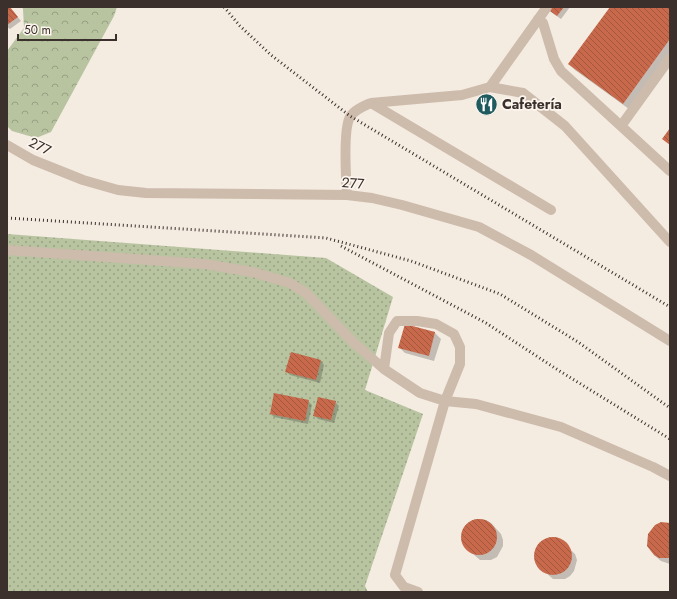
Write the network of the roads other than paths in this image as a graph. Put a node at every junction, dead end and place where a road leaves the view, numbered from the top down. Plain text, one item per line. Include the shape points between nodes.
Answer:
1 (547, 7) edge
2 (538, 19) junction
3 (670, 58) edge
4 (490, 86) junction
5 (371, 103) junction
6 (621, 126) junction
7 (7, 145) edge
8 (670, 171) edge
9 (346, 195) junction
10 (551, 210) dead end
11 (670, 242) edge
12 (7, 250) edge
13 (670, 341) edge
14 (384, 369) junction
15 (445, 401) junction
16 (670, 476) edge
17 (418, 592) edge

1 - 2 street
2 - 4 street
2 - 6 street via 543,23 554,59 561,71
3 - 6 street
4 - 5 street via 462,95
4 - 11 street via 523,93 564,126
5 - 9 street via 362,106 350,116 346,129
5 - 10 street
6 - 8 street
7 - 9 street, 277 via 33,160 83,180 118,190 154,193
9 - 13 street, 277 via 402,204 478,227 531,255
12 - 14 street via 205,264 252,272 290,283 306,293
14 - 15 street via 420,393
14 - 15 street via 389,334 397,321 436,324 454,334 460,347 460,364
15 - 16 street via 476,404 561,427
15 - 17 street via 395,575 404,587

